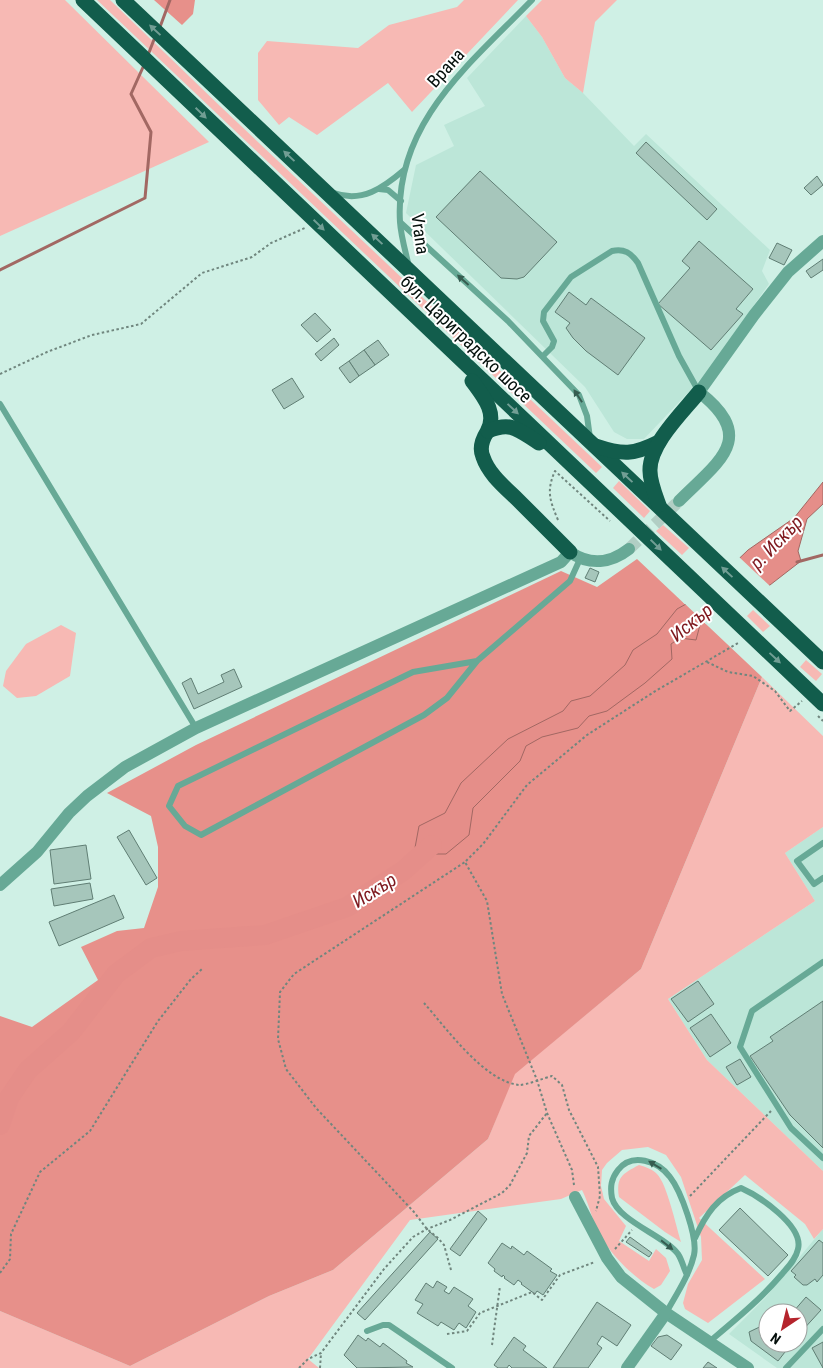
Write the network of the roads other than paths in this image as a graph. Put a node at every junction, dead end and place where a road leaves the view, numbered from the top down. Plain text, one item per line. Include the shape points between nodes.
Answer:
1 (83, 0) edge
2 (532, 0) edge
3 (124, 1) edge
4 (404, 170) junction
5 (378, 189) junction
6 (324, 190) junction
7 (401, 201) junction
8 (400, 223) junction
9 (823, 241) edge
10 (410, 271) junction
11 (436, 337) junction
12 (543, 356) junction
13 (699, 392) junction
14 (0, 404) edge
15 (488, 431) junction
16 (659, 442) junction
17 (592, 444) junction
18 (567, 461) junction
19 (679, 500) tunnel mouth
20 (660, 508) junction
21 (629, 549) tunnel mouth
22 (575, 556) junction
23 (477, 661) junction
24 (823, 662) edge
25 (823, 704) edge
26 (196, 728) junction
27 (823, 843) edge
28 (823, 878) edge
29 (0, 885) edge
30 (823, 962) edge
31 (823, 1158) edge
32 (576, 1197) road end
33 (694, 1240) junction
34 (687, 1275) junction
35 (666, 1313) junction
36 (823, 1329) edge
37 (367, 1331) dead end
38 (709, 1342) junction
39 (452, 1368) edge
40 (627, 1368) edge
41 (748, 1368) edge
42 (786, 1368) edge

1 -> 11 highway, бул. Цариградско шосе
2 - 4 lane, Врана via 437,101 411,149
6 -> 3 highway, бул. Цариградско шосе
4 - 5 lane
4 - 7 lane, Vrana
5 - 6 lane via 354,197
5 - 7 lane, Vrana via 388,190
10 -> 6 highway, бул. Цариградско шосе
7 - 8 lane, Vrana
8 - 10 lane, Vrana
12 -> 8 lane
9 - 13 street via 788,272
10 - 17 highway, бул. Цариградско шосе
11 - 15 highway via 487,400 490,412
11 -> 18 highway, бул. Цариградско шосе
12 - 13 lane via 554,341 543,321 544,312 571,277 612,251 626,251 638,263 679,356
17 -> 12 lane via 579,395
13 - 16 highway
13 - 19 street via 724,416 729,444 718,461
14 - 26 lane
15 - 18 highway via 502,426 515,428
15 - 22 highway via 481,450 487,466
16 - 17 highway via 641,451 627,453
16 - 20 highway via 650,472
20 -> 17 highway, бул. Цариградско шосе
18 -> 25 highway, бул. Цариградско шосе
24 -> 20 highway, бул. Цариградско шосе
21 - 22 street via 606,561
22 - 23 lane via 570,581
22 - 26 street
23 - 23 lane via 447,698 424,715 201,835 185,826 169,806 178,786 414,672
26 - 29 street via 125,767 87,796 37,852
27 - 28 lane via 797,861 814,884
30 - 31 lane via 752,1011 740,1047 791,1128
32 - 35 street via 607,1258 621,1278
33 - 34 lane via 695,1254
33 -> 34 lane via 683,1203 670,1177 656,1164 644,1160 633,1160 620,1168 612,1180 613,1201 636,1224 678,1254
33 - 38 lane via 712,1207 727,1193 742,1188 783,1216 796,1235 799,1248 765,1294
34 - 35 lane
35 - 38 street
35 - 40 street
36 - 42 lane
37 - 39 lane via 382,1324 389,1325
38 - 41 street

